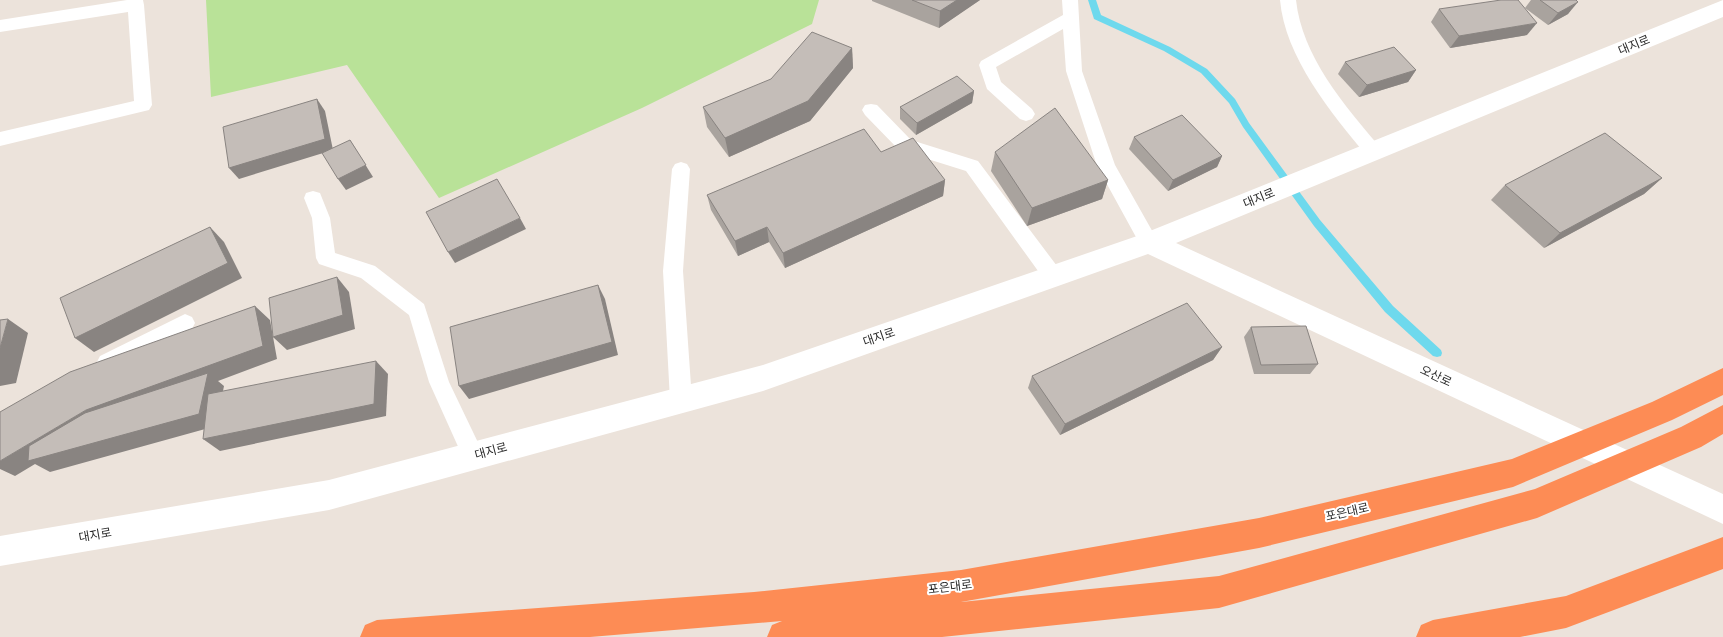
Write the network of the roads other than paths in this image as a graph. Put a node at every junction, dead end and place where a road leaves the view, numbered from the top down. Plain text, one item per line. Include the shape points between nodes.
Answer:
1 (1070, 0) edge
2 (1288, 0) edge
3 (136, 2) edge
4 (1723, 8) edge
5 (1071, 18) junction
6 (0, 26) edge
7 (872, 110) dead end
8 (1026, 114) dead end
9 (0, 139) edge
10 (1373, 151) junction
11 (681, 169) dead end
12 (313, 198) dead end
13 (1149, 243) junction
14 (1053, 276) junction
15 (185, 323) dead end
16 (88, 372) edge
17 (1723, 381) edge
18 (681, 400) junction
19 (1723, 418) edge
20 (473, 456) junction
21 (1723, 509) edge
22 (0, 551) edge
23 (1723, 553) edge
24 (377, 637) edge
25 (784, 637) edge
26 (1433, 637) edge

1 - 5 lane
2 - 10 lane via 1293,29 1322,83 1349,124
3 - 6 lane
3 - 9 lane via 143,105
4 - 10 main road, 대지로
5 - 8 lane via 987,65 993,85
5 - 13 lane via 1074,70 1106,166
7 - 14 lane via 905,145 972,166
10 - 13 main road, 대지로
11 - 18 lane via 673,271
12 - 20 lane via 321,218 326,258 368,272 416,310 439,382
13 - 14 main road, 대지로
13 - 21 main road, 오산로
14 - 18 main road, 대지로 via 762,378
15 - 16 lane
17 - 24 highway, 포은대로 via 1662,411 1513,473 1259,533 961,586 754,608
18 - 20 main road, 대지로
19 - 25 highway via 1691,436 1537,503 1219,592
20 - 22 main road, 대지로 via 328,494
23 - 26 highway via 1566,612

